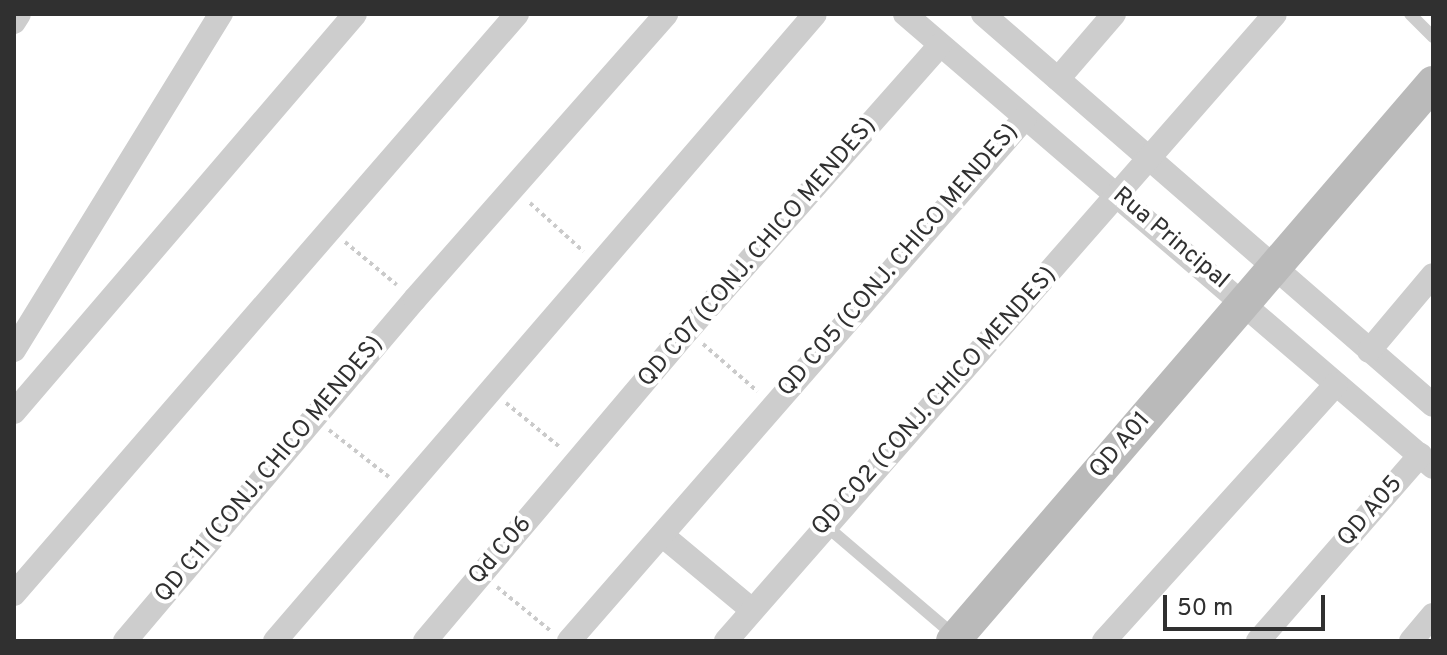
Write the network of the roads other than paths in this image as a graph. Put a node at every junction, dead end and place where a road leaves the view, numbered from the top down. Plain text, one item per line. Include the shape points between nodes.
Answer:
1 (19, 14) edge
2 (221, 14) edge
3 (517, 14) edge
4 (666, 14) edge
5 (815, 14) edge
6 (905, 14) edge
7 (983, 14) edge
8 (1114, 14) edge
9 (1275, 14) edge
10 (1410, 14) edge
11 (349, 21) edge
12 (14, 22) edge
13 (1433, 37) edge
14 (940, 45) junction
15 (1058, 79) junction
16 (1433, 83) edge
17 (1025, 118) junction
18 (1152, 158) junction
19 (1119, 196) junction
20 (1275, 269) junction
21 (1433, 275) edge
22 (1244, 302) junction
23 (14, 350) edge
24 (1369, 351) junction
25 (1336, 384) junction
26 (1433, 405) edge
27 (14, 412) edge
28 (1426, 461) edge
29 (578, 462) joint
30 (825, 525) junction
31 (662, 535) junction
32 (14, 594) edge
33 (752, 610) junction
34 (1433, 615) edge
35 (955, 639) edge
36 (125, 641) edge
37 (275, 641) edge
38 (425, 641) edge
39 (566, 641) edge
40 (726, 641) edge
41 (1104, 641) edge
42 (1258, 641) edge
43 (1411, 641) edge

1 - 12 street
2 - 23 street
3 - 32 street
4 - 36 street, QD C11 (CONJ. CHICO MENDES)
5 - 37 street
6 - 14 street, Rua Principal
7 - 15 street, Rua Principal
8 - 15 street
9 - 18 street, QD C02 (CONJ. CHICO MENDES)
10 - 13 lane
11 - 27 street
14 - 17 street, Rua Principal
14 - 29 street, QD C07 (CONJ. CHICO MENDES)
15 - 18 street, Rua Principal
16 - 20 street, QD A01
17 - 19 street, Rua Principal
17 - 31 street, QD C05 (CONJ. CHICO MENDES)
18 - 19 street, QD C02 (CONJ. CHICO MENDES)
18 - 20 street, Rua Principal
19 - 22 street, Rua Principal
19 - 30 street, QD C02 (CONJ. CHICO MENDES)
20 - 22 street, QD A01
20 - 24 street, Rua Principal
21 - 24 street
22 - 25 street, Rua Principal
22 - 35 street, QD A01
24 - 26 street, Rua Principal
25 - 28 street, Rua Principal
25 - 41 street
28 - 42 street, QD A05
29 - 38 street, Qd C06
30 - 33 street, QD C02 (CONJ. CHICO MENDES)
30 - 35 lane
31 - 33 street
31 - 39 street, QD C05 (CONJ. CHICO MENDES)
33 - 40 street, QD C02 (CONJ. CHICO MENDES)
34 - 43 street

